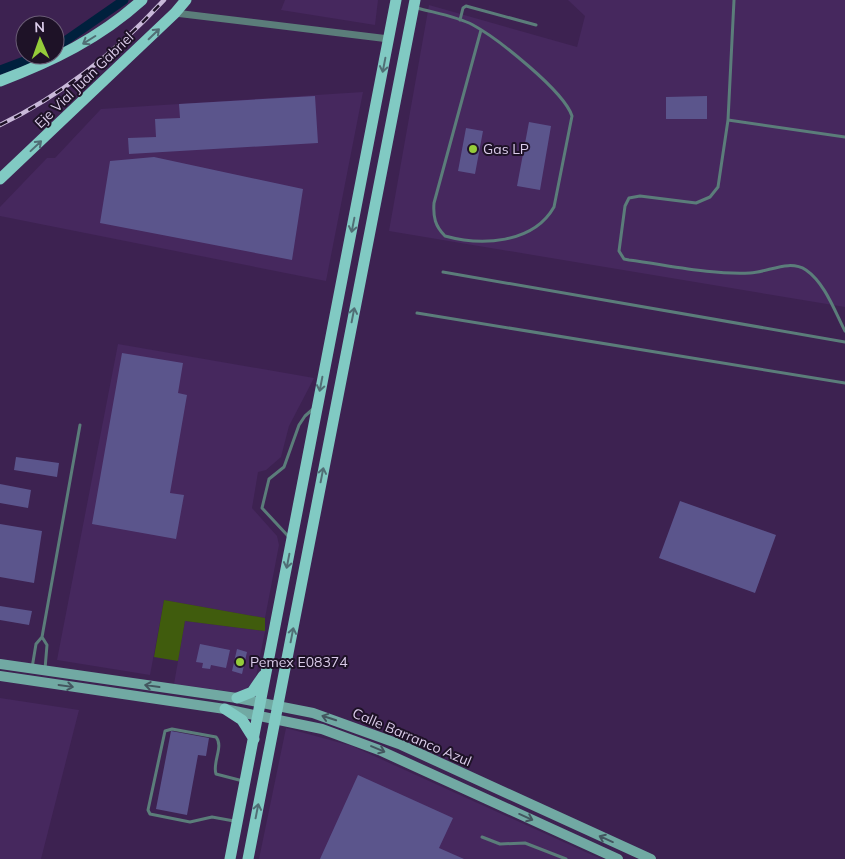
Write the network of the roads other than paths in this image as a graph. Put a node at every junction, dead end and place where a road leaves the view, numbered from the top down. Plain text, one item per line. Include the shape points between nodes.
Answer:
1 (142, 0) edge
2 (186, 0) edge
3 (396, 0) edge
4 (734, 0) edge
5 (414, 3) edge
6 (175, 13) junction
7 (460, 20) junction
8 (536, 25) dead end
9 (481, 30) junction
10 (389, 39) junction
11 (0, 81) edge
12 (728, 120) junction
13 (372, 128) junction
14 (389, 131) junction
15 (845, 137) edge
16 (0, 179) edge
17 (443, 272) dead end
18 (417, 313) dead end
19 (845, 331) edge
20 (845, 342) edge
21 (845, 384) edge
22 (317, 407) junction
23 (80, 425) dead end
24 (292, 540) junction
25 (42, 637) junction
26 (269, 663) junction
27 (0, 664) edge
28 (32, 668) junction
29 (44, 670) junction
30 (0, 676) edge
31 (43, 682) junction
32 (185, 691) junction
33 (238, 698) junction
34 (154, 699) junction
35 (261, 702) junction
36 (278, 705) junction
37 (225, 709) junction
38 (258, 715) junction
39 (276, 718) junction
40 (254, 740) junction
41 (245, 781) junction
42 (238, 821) junction
43 (482, 838) dead end
44 (230, 859) edge
45 (248, 859) edge
46 (566, 859) edge
47 (618, 859) edge
48 (651, 859) edge

1 -> 11 main road, Eje Vial Juan Gabriel via 77,48
2 - 6 main road, Eje Vial Juan Gabriel
3 - 10 main road
4 - 12 lane
5 - 7 lane
5 - 14 main road
6 - 10 street
16 -> 6 main road, Eje Vial Juan Gabriel
7 - 8 lane via 466,6
7 - 9 lane
9 - 9 lane via 530,67 565,103 572,116 554,207 549,216 540,225 507,238 479,241 445,236 433,216
10 -> 13 main road
12 - 15 lane
12 - 19 lane via 721,181 714,193 696,203 640,196 629,198 620,238 621,256 629,260 741,273 783,266 800,267 815,278
13 - 14 main road
13 -> 22 main road
36 -> 14 main road
17 - 20 lane
18 - 21 lane
22 - 24 main road
22 - 24 lane via 301,420 284,467 269,479 262,508
23 - 25 lane
24 -> 26 main road
25 - 28 lane via 36,644
25 - 29 lane via 46,645
26 - 33 main road via 256,689
26 - 35 main road
27 - 28 main road, Calle Barranco Azul
28 - 29 main road, Calle Barranco Azul
29 - 31 lane
32 -> 29 main road, Calle Barranco Azul
30 - 31 main road, Calle Barranco Azul
31 -> 34 main road, Calle Barranco Azul
32 - 33 main road, Calle Barranco Azul
32 - 34 main road via 182,698 158,696
33 - 35 main road, Calle Barranco Azul
34 - 37 main road, Calle Barranco Azul
35 - 36 main road, Calle Barranco Azul
35 - 38 main road
36 - 39 main road
48 -> 36 main road, Calle Barranco Azul via 383,737 313,713
37 - 38 main road, Calle Barranco Azul
37 - 40 main road via 242,720
38 - 39 main road, Calle Barranco Azul
38 - 40 main road
45 -> 39 main road
39 -> 47 main road, Calle Barranco Azul via 322,729 379,750
40 - 41 main road
41 - 42 main road
41 - 42 lane via 216,774 219,742 216,737 165,731 148,810 150,814 190,822 212,817
42 - 44 main road
43 - 46 lane via 500,844 525,843

